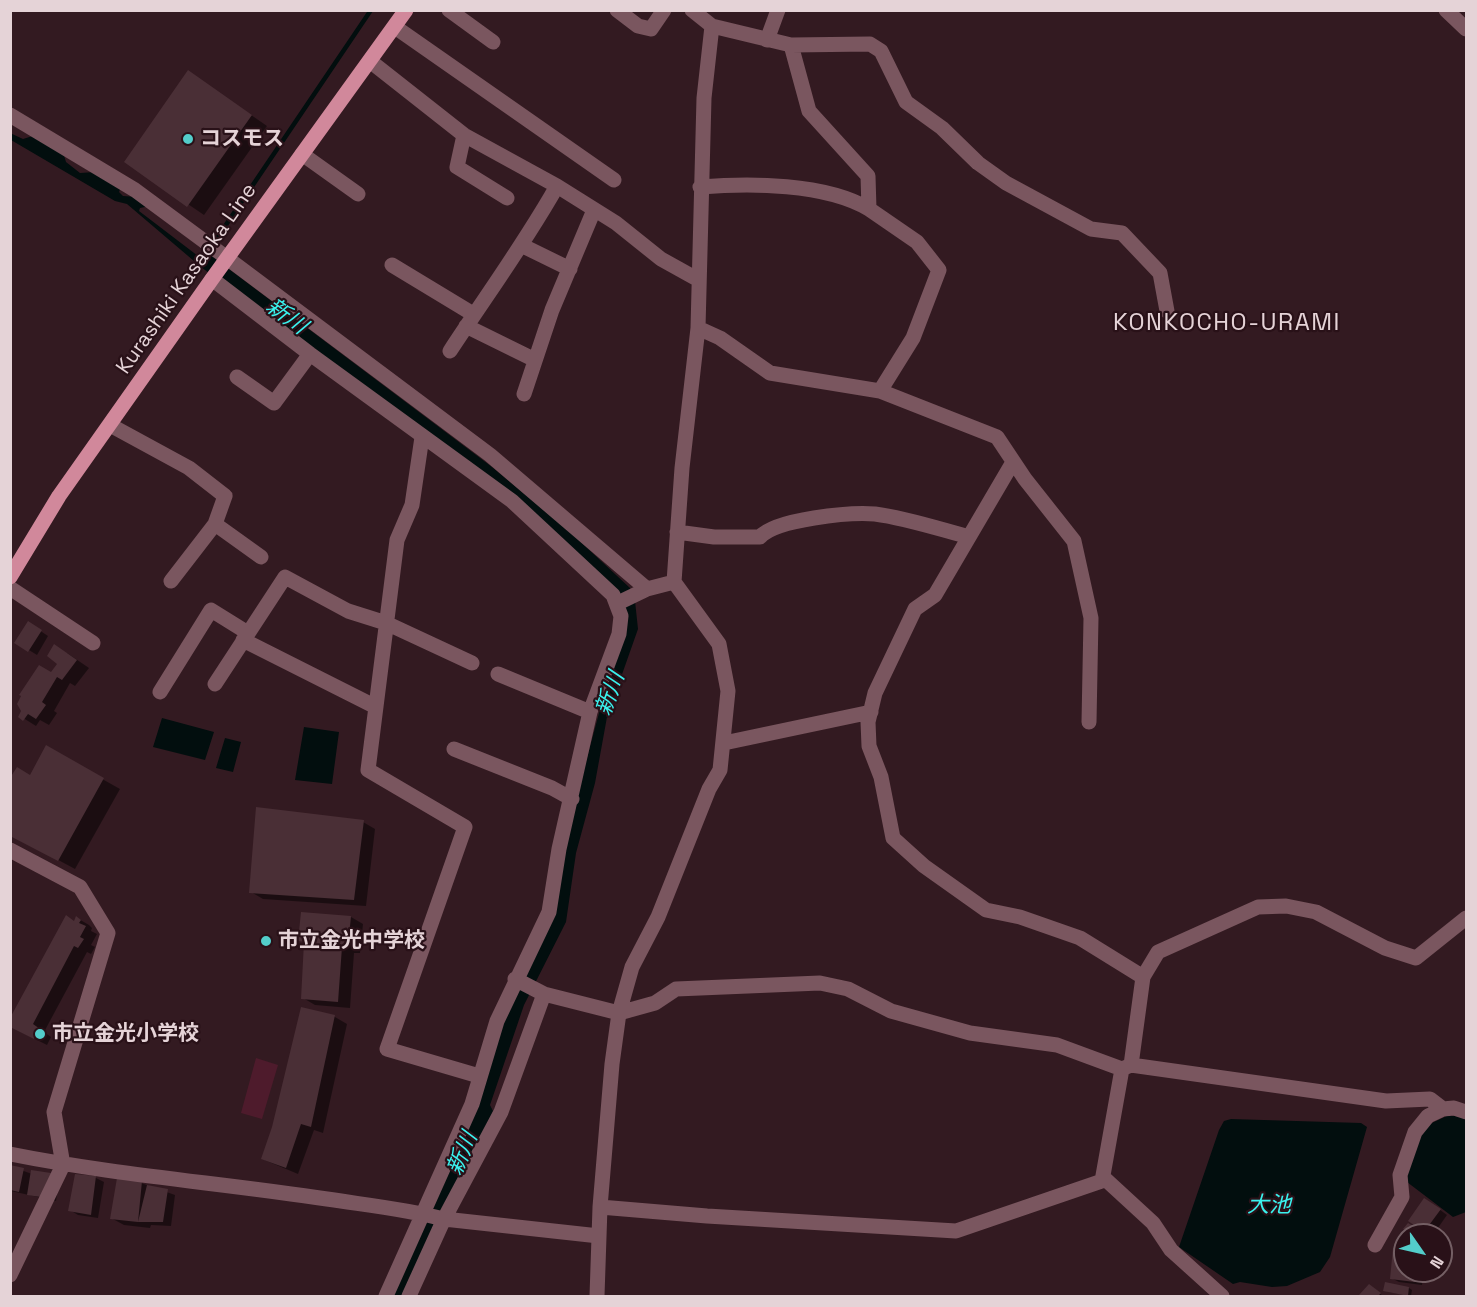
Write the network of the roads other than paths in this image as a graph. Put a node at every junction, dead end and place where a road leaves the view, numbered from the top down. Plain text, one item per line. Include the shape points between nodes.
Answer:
1 (406, 10) edge
2 (448, 10) edge
3 (617, 10) edge
4 (664, 10) edge
5 (692, 10) edge
6 (778, 10) edge
7 (1446, 10) edge
8 (712, 26) junction
9 (395, 27) junction
10 (1467, 29) edge
11 (767, 40) junction
12 (493, 42) dead end
13 (791, 45) junction
14 (370, 62) junction
15 (10, 116) edge
16 (464, 135) junction
17 (302, 154) junction
18 (614, 180) dead end
19 (557, 186) junction
20 (700, 187) junction
21 (358, 194) dead end
22 (507, 198) dead end
23 (869, 209) junction
24 (594, 210) junction
25 (522, 245) junction
26 (227, 258) junction
27 (393, 265) dead end
28 (570, 269) junction
29 (212, 279) junction
30 (697, 279) junction
31 (1167, 311) dead end
32 (470, 320) junction
33 (698, 328) junction
34 (450, 351) dead end
35 (310, 354) junction
36 (533, 359) junction
37 (237, 377) dead end
38 (880, 391) junction
39 (524, 394) dead end
40 (110, 426) junction
41 (422, 437) junction
42 (1014, 462) junction
43 (215, 524) junction
44 (677, 532) junction
45 (969, 537) junction
46 (261, 557) dead end
47 (10, 577) edge
48 (171, 581) dead end
49 (674, 582) junction
50 (10, 588) edge
51 (647, 589) junction
52 (618, 603) junction
53 (386, 623) junction
54 (245, 637) junction
55 (93, 643) dead end
56 (472, 663) dead end
57 (498, 674) dead end
58 (215, 684) dead end
59 (160, 692) dead end
60 (376, 707) junction
61 (590, 712) junction
62 (871, 712) junction
63 (1089, 722) dead end
64 (724, 743) junction
65 (454, 749) dead end
66 (572, 799) junction
67 (10, 850) edge
68 (1467, 918) edge
69 (1143, 977) junction
70 (515, 979) junction
71 (543, 994) junction
72 (619, 1013) junction
73 (1126, 1067) junction
74 (479, 1076) junction
75 (1443, 1109) junction
76 (1467, 1112) edge
77 (10, 1155) edge
78 (63, 1165) junction
79 (1103, 1178) junction
80 (600, 1207) junction
81 (422, 1214) junction
82 (444, 1220) junction
83 (599, 1236) junction
84 (1375, 1245) dead end
85 (10, 1275) edge
86 (386, 1296) edge
87 (410, 1296) edge
88 (597, 1296) edge
89 (1222, 1296) edge

1 - 9 main road, Kurashiki Kasaoka Line
2 - 12 street
3 - 4 street via 638,26 651,29
5 - 8 street
6 - 11 street
7 - 10 street
8 - 11 street
8 - 20 street
9 - 14 main road, Kurashiki Kasaoka Line
9 - 18 street
11 - 13 street
13 - 23 street via 809,111 868,176
13 - 31 street via 870,44 881,51 906,102 942,128 978,163 1006,183 1091,229 1122,233 1160,273
14 - 16 street
14 - 17 main road, Kurashiki Kasaoka Line
15 - 26 street via 135,190
16 - 19 street
16 - 22 street via 457,167
17 - 21 street
17 - 26 main road, Kurashiki Kasaoka Line
19 - 24 street
19 - 25 street
20 - 23 street via 752,183 791,188 831,195
20 - 30 street
23 - 38 street via 917,242 939,270 914,338
24 - 28 street
24 - 30 street via 661,259
25 - 28 street
25 - 32 street
26 - 29 main road, Kurashiki Kasaoka Line
26 - 51 street via 490,455
27 - 32 street
28 - 36 street
29 - 35 street
29 - 40 main road, Kurashiki Kasaoka Line
30 - 33 street
32 - 34 street
32 - 36 street
33 - 38 street via 720,338 770,373
33 - 44 street
35 - 37 street via 274,403
35 - 41 street
36 - 39 street
38 - 42 street via 997,437
40 - 43 street via 189,468 225,495
40 - 47 main road, Kurashiki Kasaoka Line via 59,496
41 - 52 street via 520,507
41 - 53 street via 412,504 397,540
42 - 45 street
42 - 63 street via 1074,541 1091,618
43 - 46 street
43 - 48 street
44 - 45 street via 760,537 765,531 795,521 874,514
44 - 49 street
45 - 62 street via 935,595 915,609 875,693
49 - 51 street
49 - 64 street via 719,644 728,691
50 - 55 street
51 - 52 street
52 - 61 street via 619,634
53 - 54 street via 348,611 285,577
53 - 56 street
53 - 60 street
54 - 58 street
54 - 59 street via 211,610
54 - 60 street
57 - 61 street
60 - 74 street via 368,770 465,827 387,1049
61 - 66 street
62 - 64 street
62 - 69 street via 869,746 881,777 893,838 924,866 986,910 1080,938
64 - 72 street via 720,770 658,917 632,967
65 - 66 street
66 - 70 street via 549,912
67 - 78 street via 80,886 108,933 54,1112
68 - 69 street via 1416,957 1384,948 1316,912 1286,906 1258,907 1158,952
69 - 73 street
70 - 71 street
70 - 74 street
71 - 72 street
71 - 82 street via 501,1112
72 - 73 street via 655,1003 676,989 820,983 848,989 891,1011 970,1033 1057,1044
72 - 80 street
73 - 75 street via 1386,1101 1431,1099
73 - 79 street
74 - 81 street via 472,1104
75 - 76 street
75 - 84 street via 1428,1116 1415,1132 1400,1175 1402,1197
77 - 78 street
78 - 81 street
78 - 85 street
79 - 80 street via 1084,1189 1016,1208 956,1231
79 - 89 street via 1153,1222 1171,1250
80 - 83 street
81 - 82 street
81 - 86 street
82 - 83 street
82 - 87 street
83 - 88 street

